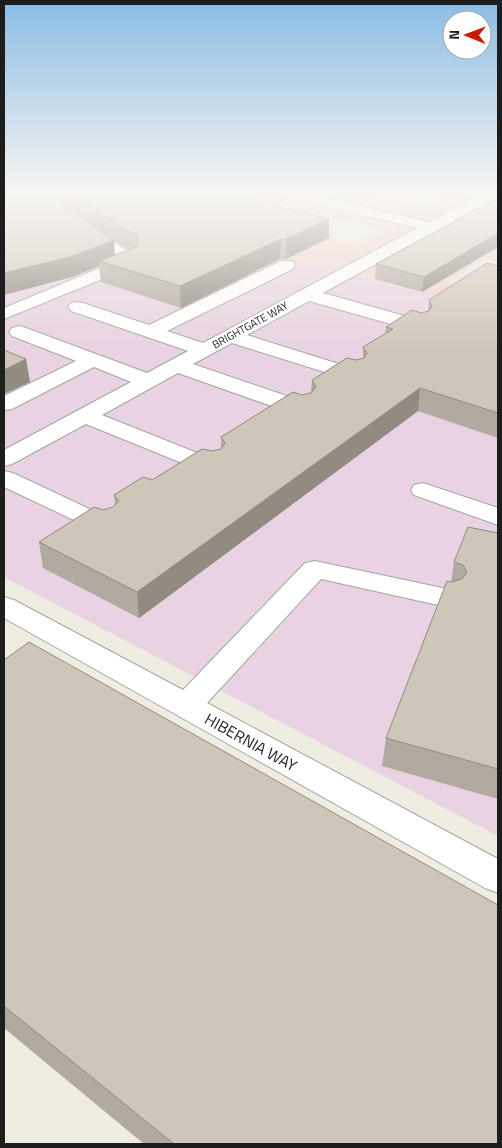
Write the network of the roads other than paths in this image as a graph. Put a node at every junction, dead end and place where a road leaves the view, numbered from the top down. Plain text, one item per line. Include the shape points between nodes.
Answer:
1 (109, 246) edge
2 (396, 246) edge
3 (287, 265) dead end
4 (306, 294) junction
5 (77, 307) dead end
6 (7, 312) edge
7 (419, 326) edge
8 (18, 332) dead end
9 (150, 332) junction
10 (230, 336) junction
11 (204, 350) junction
12 (93, 360) junction
13 (176, 365) junction
14 (354, 375) edge
15 (148, 381) junction
16 (4, 404) edge
17 (302, 409) edge
18 (84, 415) junction
19 (4, 460) edge
20 (212, 467) edge
21 (4, 478) edge
22 (423, 490) dead end
23 (498, 517) edge
24 (106, 526) edge
25 (447, 598) edge
26 (4, 606) edge
27 (186, 706) junction
28 (498, 877) edge

1 - 6 street via 131,260
2 - 4 street, BRIGHTGATE WAY
3 - 9 street
4 - 7 street
4 - 10 street, BRIGHTGATE WAY
5 - 9 street
8 - 12 street
9 - 11 street
10 - 11 street, BRIGHTGATE WAY
10 - 14 street
11 - 13 street, BRIGHTGATE WAY
12 - 15 street
12 - 16 street
13 - 15 street, BRIGHTGATE WAY
13 - 17 street
15 - 18 street, BRIGHTGATE WAY
18 - 19 street, BRIGHTGATE WAY
18 - 20 street
21 - 24 street
22 - 23 street
25 - 27 street via 315,569
26 - 27 street, HIBERNIA WAY
27 - 28 street, HIBERNIA WAY

